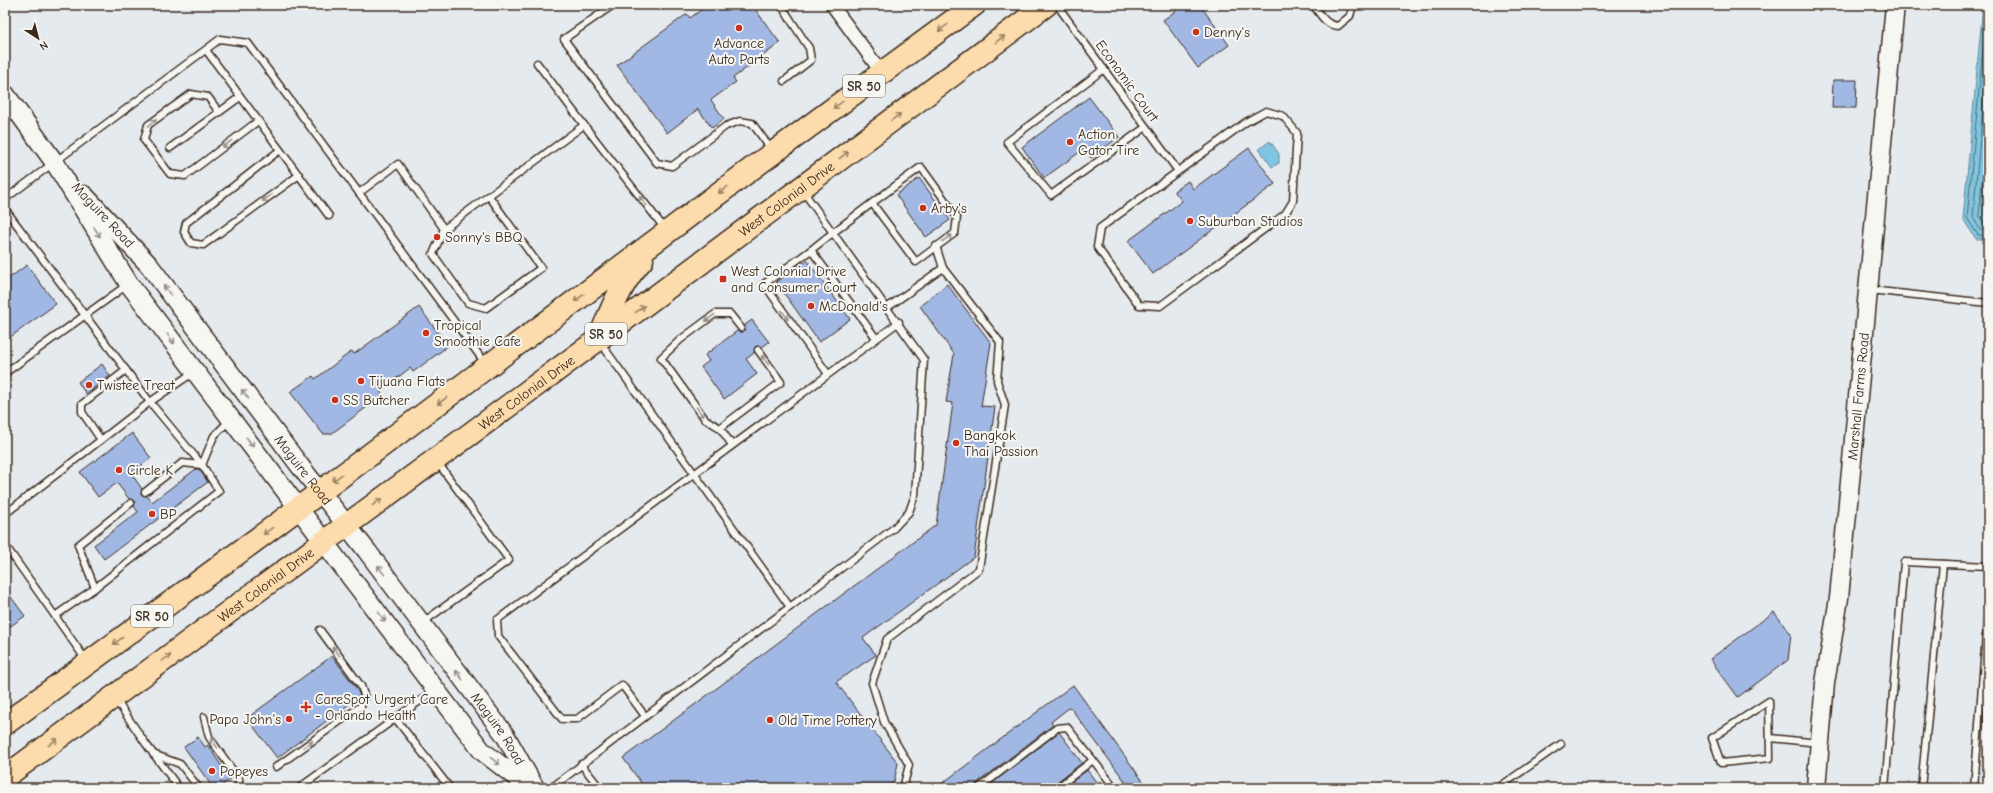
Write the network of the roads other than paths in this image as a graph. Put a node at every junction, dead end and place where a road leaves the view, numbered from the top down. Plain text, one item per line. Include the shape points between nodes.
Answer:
1 (613, 5) edge
2 (781, 5) edge
3 (832, 5) edge
4 (974, 5) edge
5 (1046, 5) edge
6 (1057, 5) edge
7 (1313, 5) edge
8 (1353, 5) edge
9 (1894, 5) edge
10 (206, 50) junction
11 (537, 63) dead end
12 (1104, 69) junction
13 (882, 73) junction
14 (784, 81) dead end
15 (240, 97) junction
16 (9, 102) edge
17 (219, 112) junction
18 (258, 121) junction
19 (584, 125) junction
20 (1146, 127) junction
21 (170, 148) dead end
22 (280, 150) junction
23 (773, 152) junction
24 (55, 163) junction
25 (1178, 171) junction
26 (299, 175) junction
27 (801, 188) junction
28 (359, 193) junction
29 (489, 196) junction
30 (5, 199) edge
31 (872, 203) junction
32 (5, 209) edge
33 (329, 216) dead end
34 (444, 229) junction
35 (667, 232) junction
36 (834, 232) junction
37 (936, 246) junction
38 (810, 250) junction
39 (943, 268) junction
40 (129, 284) junction
41 (1868, 290) junction
42 (1988, 303) edge
43 (888, 307) junction
44 (85, 315) junction
45 (899, 322) junction
46 (741, 328) dead end
47 (876, 338) junction
48 (599, 339) junction
49 (758, 350) dead end
50 (488, 367) junction
51 (126, 370) junction
52 (195, 371) junction
53 (5, 373) edge
54 (828, 374) junction
55 (150, 402) junction
56 (232, 418) junction
57 (720, 428) junction
58 (101, 440) junction
59 (732, 445) junction
60 (435, 459) junction
61 (202, 466) junction
62 (694, 473) junction
63 (145, 492) dead end
64 (320, 492) junction
65 (131, 503) dead end
66 (299, 508) junction
67 (5, 514) edge
68 (346, 525) junction
69 (324, 541) junction
70 (5, 545) edge
71 (1943, 564) junction
72 (1988, 566) edge
73 (95, 588) junction
74 (790, 607) junction
75 (1988, 609) edge
76 (55, 616) junction
77 (421, 624) junction
78 (320, 630) dead end
79 (88, 663) junction
80 (436, 689) junction
81 (114, 696) junction
82 (645, 716) junction
83 (204, 717) dead end
84 (396, 718) junction
85 (5, 724) edge
86 (1770, 738) junction
87 (1821, 743) junction
88 (1561, 744) dead end
89 (153, 754) junction
90 (1093, 760) junction
91 (581, 764) junction
92 (276, 767) dead end
93 (5, 777) edge
94 (179, 788) edge
95 (199, 788) edge
96 (239, 788) edge
97 (299, 788) edge
98 (450, 788) edge
99 (530, 788) edge
100 (536, 788) edge
101 (551, 788) edge
102 (600, 788) edge
103 (903, 788) edge
104 (979, 788) edge
105 (1057, 788) edge
106 (1115, 788) edge
107 (1498, 788) edge
108 (1816, 788) edge
109 (1885, 788) edge
110 (1921, 788) edge
111 (1974, 788) edge

1 - 23 lane via 564,39 657,163 672,166 726,126 740,121 752,123
2 - 14 lane via 809,48 811,60
3 - 13 street
4 -> 13 highway, SR 50
27 -> 5 highway, West Colonial Drive / SR 50
6 - 12 lane, Economic Court
7 - 8 lane via 1330,25 1338,26 1350,16
9 - 41 main road, Marshall Farms Road
10 - 15 lane
10 - 24 lane
10 - 28 lane via 220,39 248,43
11 - 19 lane
12 - 20 lane, Economic Court
12 - 20 lane via 1007,142 1051,196
13 -> 23 highway, SR 50
15 - 17 lane
15 - 18 lane
16 - 24 main road, Maguire Road
18 -> 17 lane via 185,176 170,174 144,140 148,125 191,94 208,97
17 - 21 lane
18 - 22 lane
19 - 29 lane
35 -> 19 lane
20 - 25 lane, Economic Court
22 - 26 lane
26 -> 22 lane via 203,245 191,243 184,232 186,223
23 -> 35 highway, SR 50
24 - 30 lane
24 -> 40 main road, Maguire Road
64 -> 24 main road, Maguire Road via 149,265
25 - 25 lane via 1246,122 1266,111 1283,116 1297,133 1293,201 1285,214 1160,306 1139,305 1097,247 1100,228
26 - 33 lane
27 - 36 lane
48 -> 27 highway, West Colonial Drive / SR 50
28 - 34 lane via 398,164
28 - 50 lane
29 - 34 lane
29 - 34 lane via 541,268 486,308 468,303 433,254
31 - 36 lane
31 - 37 lane via 916,262
37 -> 31 lane via 954,233 957,217 921,167
32 - 44 lane
35 - 48 highway via 630,273
35 -> 50 highway, SR 50
36 - 38 lane
36 - 43 lane
37 - 39 lane
38 - 47 lane
38 -> 54 lane via 764,284
39 - 43 lane
39 - 103 lane via 1000,342 997,381 1005,405 979,569 887,639 872,682 884,722 909,765
40 - 44 lane
40 -> 52 main road, Maguire Road
41 - 42 lane
41 - 87 main road, Marshall Farms Road via 1839,598 1825,683
43 - 45 lane
44 - 51 lane
44 - 53 lane
45 - 47 lane
45 - 74 lane via 920,352 925,368 915,495 909,512 894,528
46 -> 57 lane via 730,314 715,314 661,358 705,419
47 - 54 lane
48 - 60 highway, West Colonial Drive / SR 50
48 - 62 lane
57 -> 49 lane via 781,382
50 -> 64 highway, SR 50
51 - 55 lane
51 - 58 lane via 82,404 82,412
52 - 55 lane
52 - 56 main road, Maguire Road
54 - 59 lane
55 - 58 lane
55 - 61 lane
56 - 61 lane via 214,436
56 -> 66 main road, Maguire Road
57 - 59 lane
58 - 67 lane
59 - 62 lane
68 -> 60 highway, West Colonial Drive / SR 50
60 - 77 lane via 509,560
61 - 63 lane via 182,463
61 - 73 lane via 219,491
62 - 74 lane
62 - 82 lane via 497,620 498,636 562,719 577,719 622,685
64 - 66 highway, SR 50
64 - 68 main road, Maguire Road
65 - 73 lane via 78,545
66 - 69 main road, Maguire Road
66 -> 79 highway, SR 50
68 - 69 highway, West Colonial Drive / SR 50
77 -> 68 main road, Maguire Road
69 -> 80 main road, Maguire Road
81 -> 69 highway, West Colonial Drive / SR 50
70 - 76 lane
71 - 72 lane
71 - 109 lane via 1904,562
71 - 110 lane
73 - 76 lane
74 - 82 lane
75 - 111 lane
76 - 79 lane
100 -> 77 main road, Maguire Road via 505,735
92 -> 78 lane via 361,706 365,698 361,686
79 - 85 highway, SR 50
80 - 84 lane
80 -> 99 main road, Maguire Road via 482,751
81 - 89 lane
93 -> 81 highway, West Colonial Drive / SR 50
82 - 91 lane
96 -> 83 lane via 239,779 209,736
84 - 97 lane
84 - 98 lane
86 - 86 lane via 1770,758 1721,763 1712,738 1769,701
86 - 87 lane
87 - 108 main road, Marshall Farms Road
88 - 107 lane
89 - 94 lane
89 - 95 lane via 180,764
90 - 104 lane via 1067,727 1057,728
90 - 105 lane
90 - 106 lane
91 - 101 lane
91 - 102 lane

